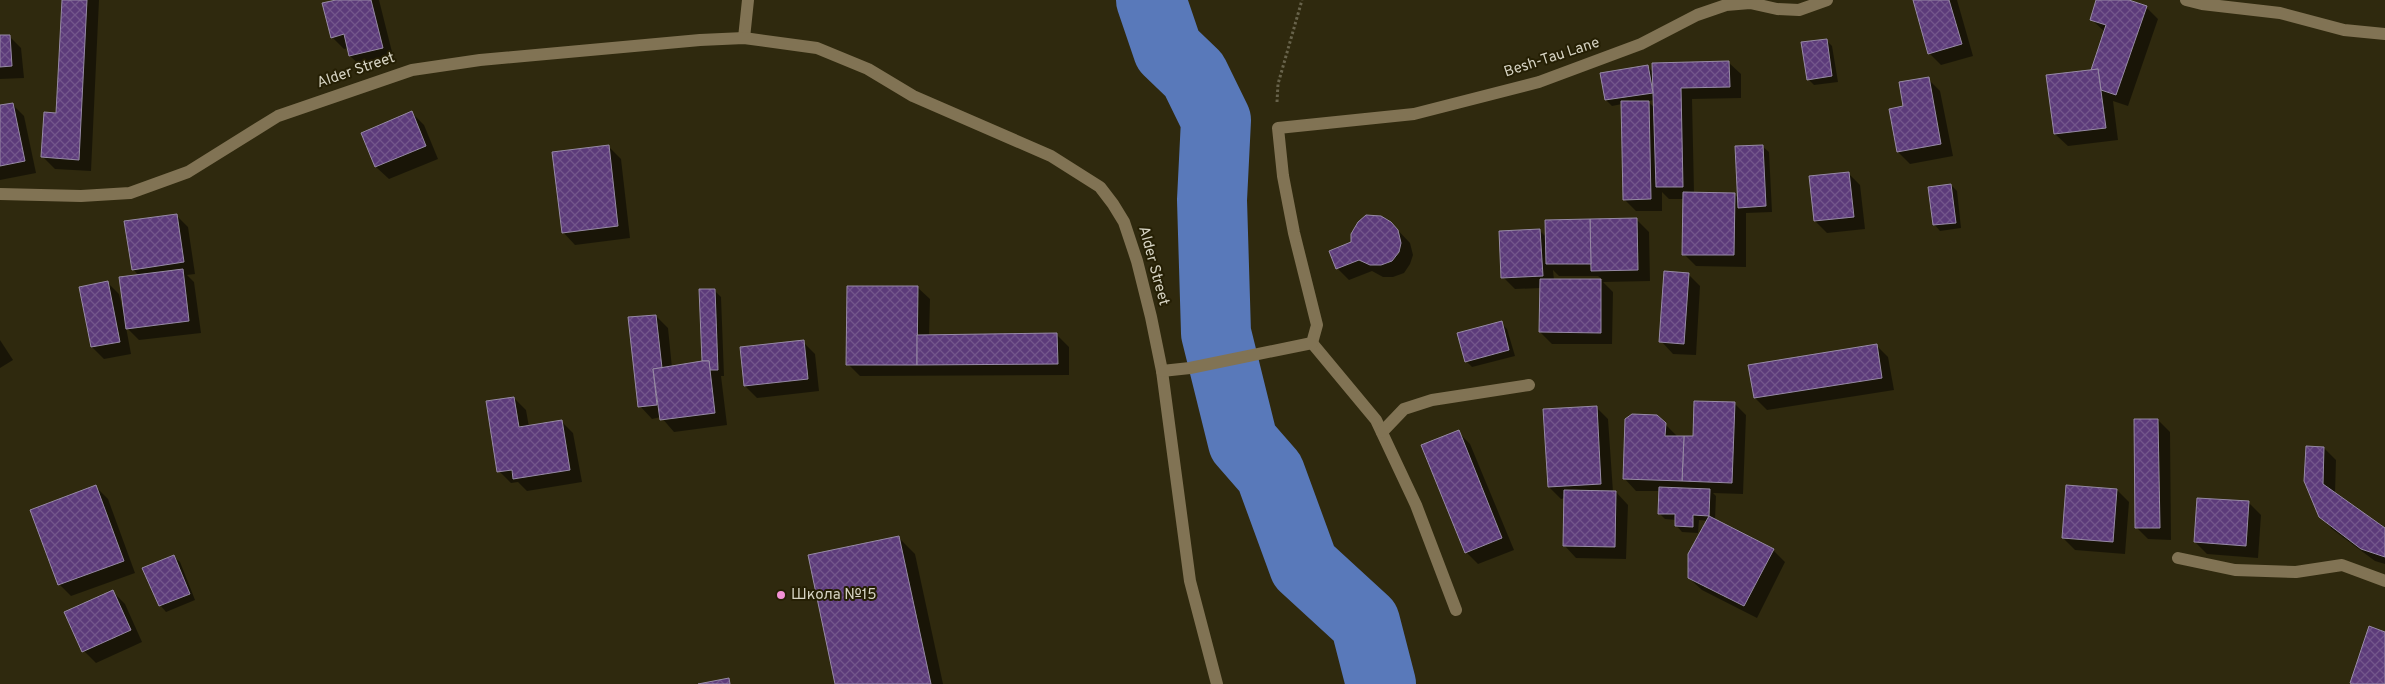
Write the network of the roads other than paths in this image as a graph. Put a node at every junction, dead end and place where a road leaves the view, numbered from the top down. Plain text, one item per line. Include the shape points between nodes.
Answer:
1 (748, 0) edge
2 (1827, 0) edge
3 (2186, 0) edge
4 (2385, 34) edge
5 (744, 38) junction
6 (0, 194) edge
7 (1312, 343) junction
8 (1162, 371) junction
9 (1529, 385) dead end
10 (1382, 432) junction
11 (2178, 558) dead end
12 (2385, 581) edge
13 (1456, 610) dead end
14 (1216, 684) edge

1 - 5 street
2 - 7 street, Besh-Tau Lane via 1799,10 1750,3 1726,5 1697,15 1641,44 1539,82 1414,114 1278,128 1282,176 1317,325
3 - 4 street via 2280,13 2344,30
5 - 6 street, Alder Street via 480,60 412,70 278,116 188,172 130,193 81,196
5 - 8 street, Alder Street via 817,48 859,66 913,96 1051,156 1100,187 1124,222 1137,261
7 - 8 street
7 - 10 street via 1376,420
8 - 14 street, Alder Street via 1190,581
9 - 10 street via 1432,400 1404,409
10 - 13 street via 1416,505
11 - 12 street via 2235,570 2296,572 2342,565

